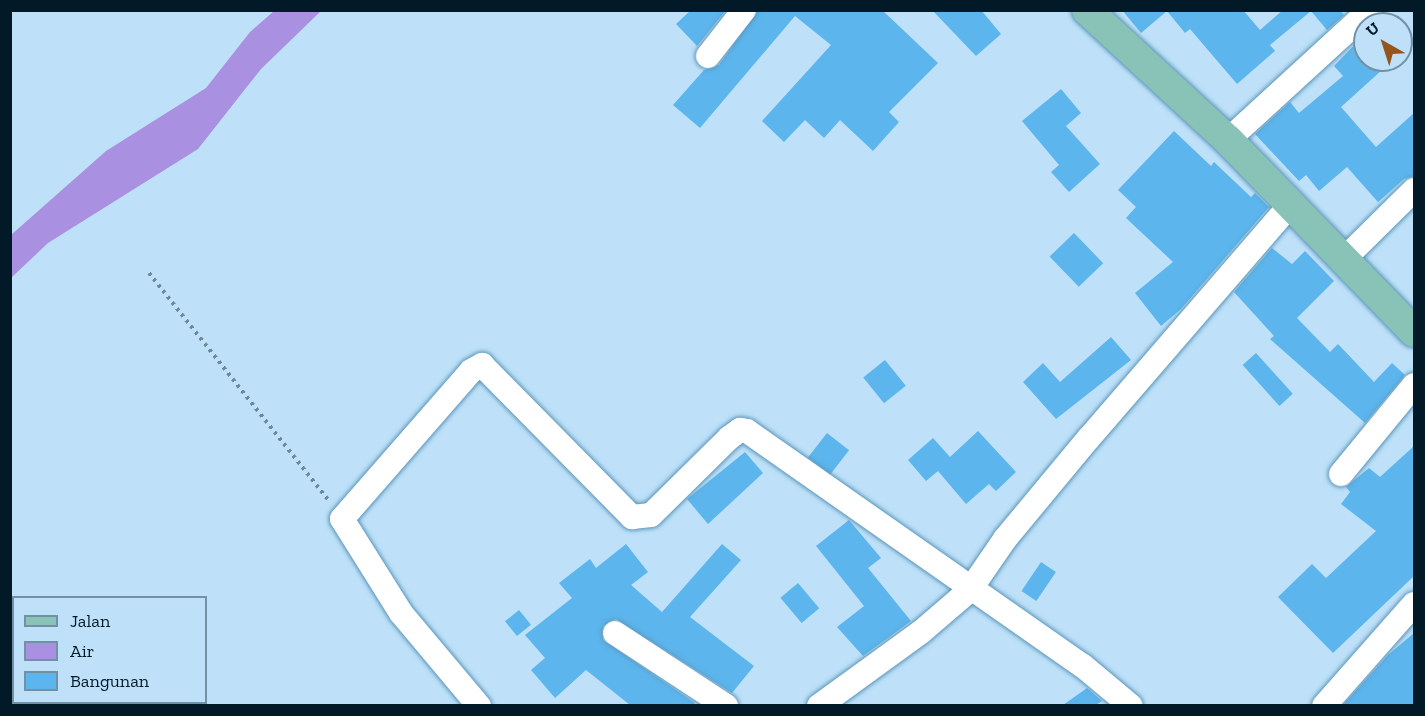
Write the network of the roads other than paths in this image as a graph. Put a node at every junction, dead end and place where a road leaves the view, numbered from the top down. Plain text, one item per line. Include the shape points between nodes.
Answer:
1 (744, 10) edge
2 (1087, 10) edge
3 (1370, 10) edge
4 (708, 56) dead end
5 (1228, 140) junction
6 (1414, 190) edge
7 (1292, 203) junction
8 (1345, 258) junction
9 (1414, 332) edge
10 (1414, 385) edge
11 (1341, 474) dead end
12 (970, 590) junction
13 (1414, 604) edge
14 (615, 633) dead end
15 (479, 705) edge
16 (726, 705) edge
17 (819, 705) edge
18 (1131, 705) edge
19 (1324, 705) edge

1 - 4 street
2 - 5 main road
3 - 5 street
5 - 7 main road
6 - 8 street
7 - 8 main road
7 - 12 street via 1005,539
8 - 9 main road
10 - 11 street
12 - 15 street via 747,431 740,430 729,438 651,515 632,517 482,365 471,371 342,519 401,613
12 - 17 street via 921,632
12 - 18 street via 1083,666
13 - 19 street
14 - 16 street

